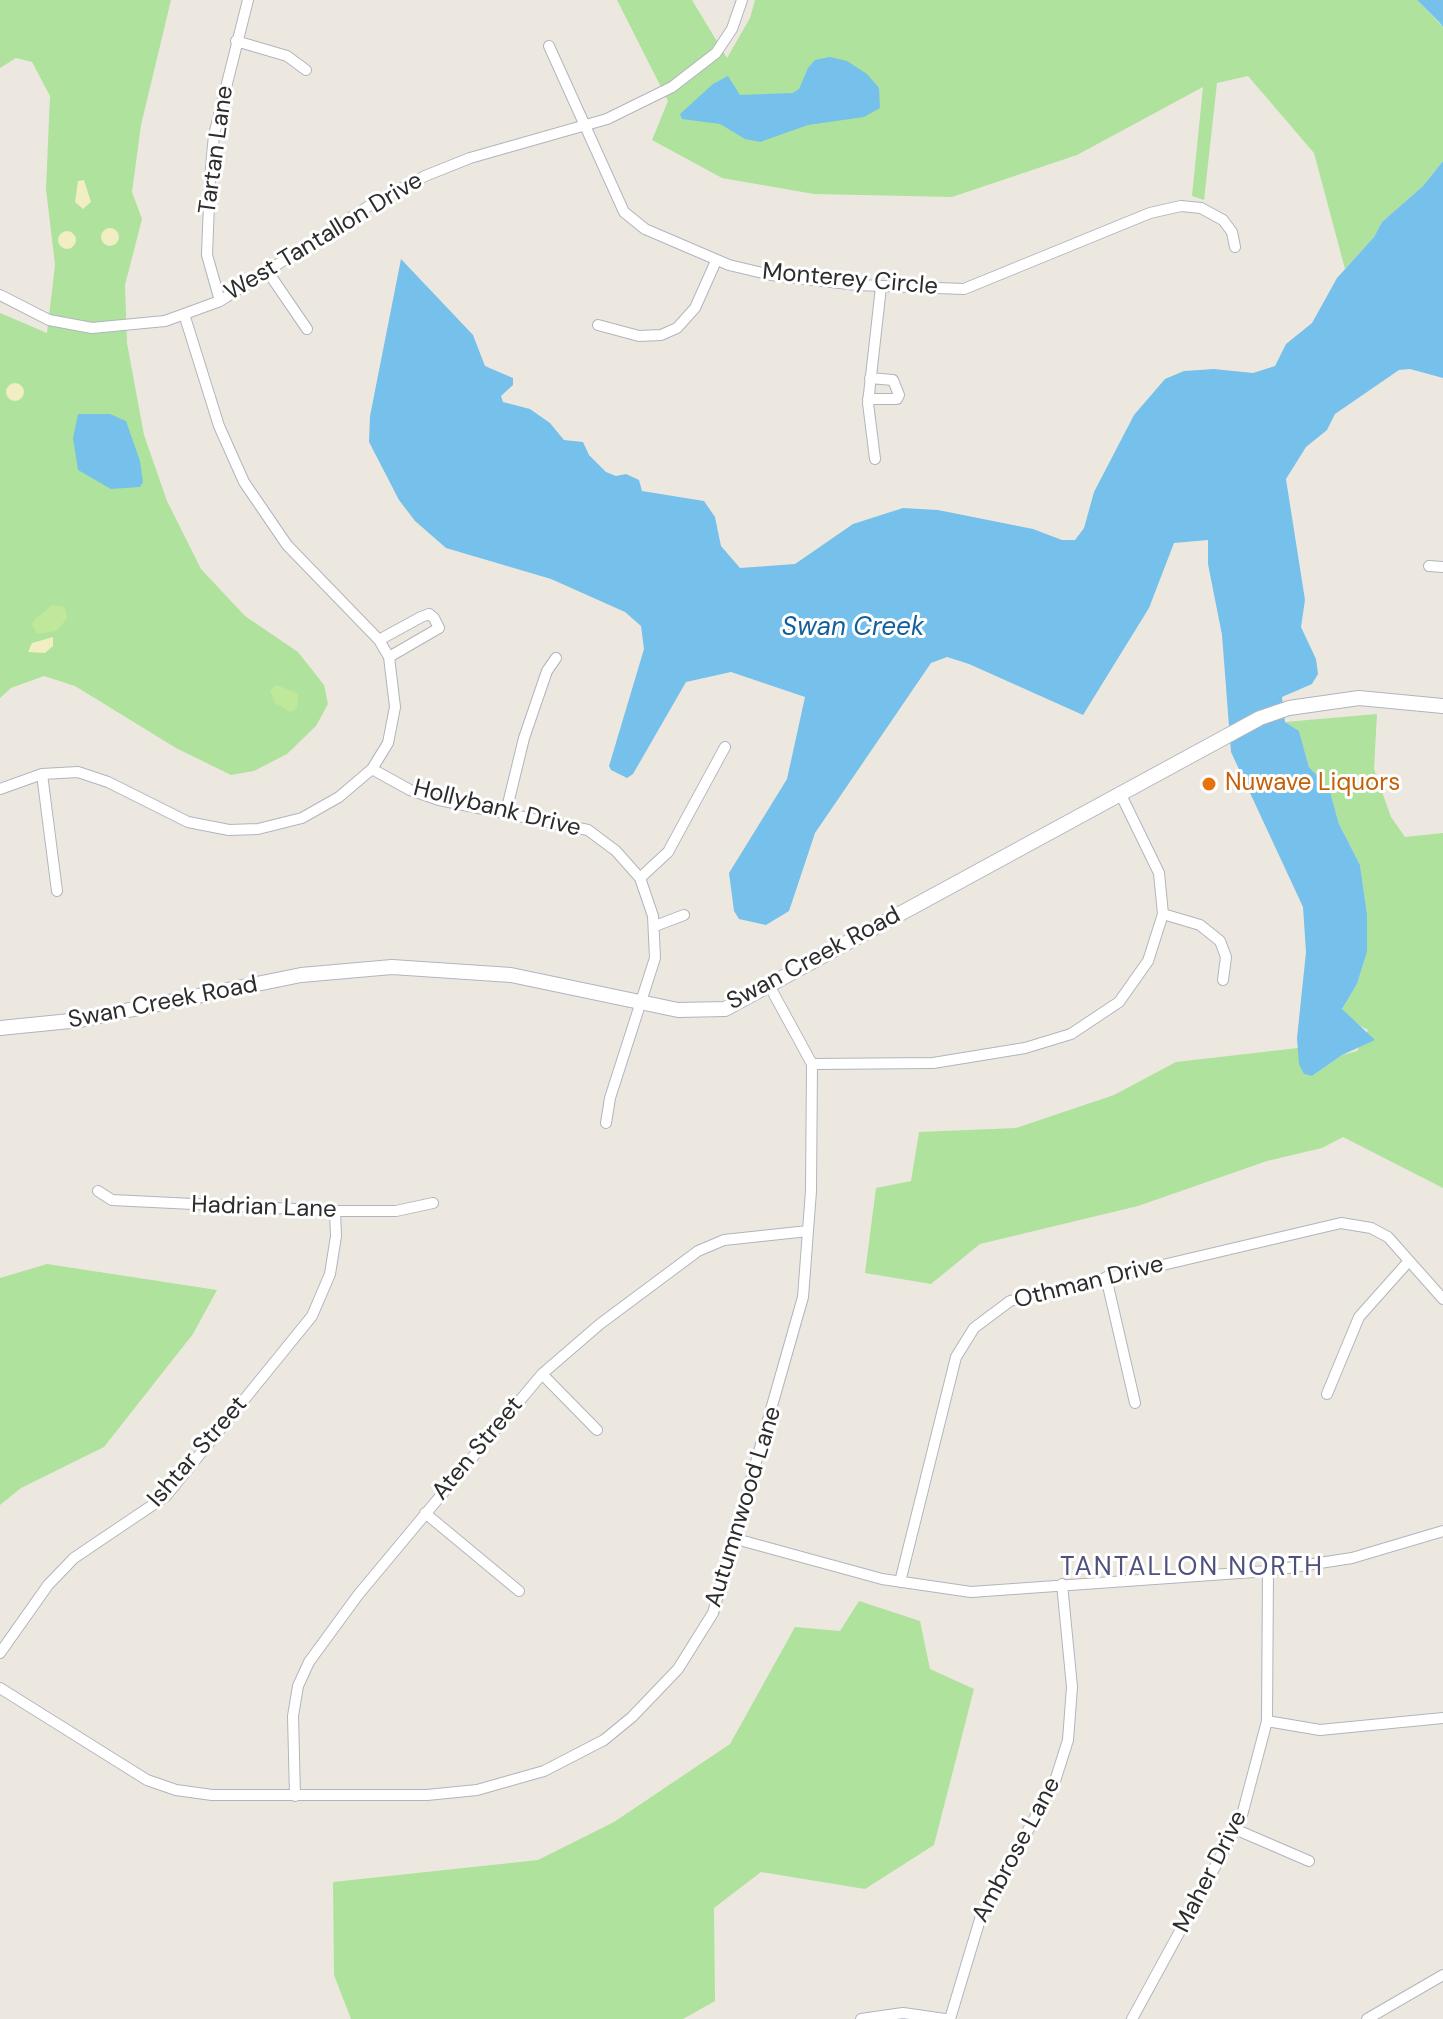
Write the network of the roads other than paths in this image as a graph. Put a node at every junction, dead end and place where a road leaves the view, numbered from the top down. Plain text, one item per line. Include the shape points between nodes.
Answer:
1 (248, 0) edge
2 (742, 0) edge
3 (236, 41) junction
4 (549, 46) dead end
5 (306, 70) dead end
6 (585, 126) junction
7 (1235, 247) dead end
8 (716, 261) junction
9 (268, 272) junction
10 (881, 287) junction
11 (0, 295) edge
12 (220, 301) junction
13 (184, 314) junction
14 (598, 325) dead end
15 (307, 329) dead end
16 (870, 378) junction
17 (868, 399) junction
18 (875, 459) dead end
19 (1429, 566) dead end
20 (1443, 567) edge
21 (379, 640) junction
22 (389, 657) junction
23 (556, 658) dead end
24 (1443, 706) edge
25 (725, 747) dead end
26 (372, 769) junction
27 (42, 774) junction
28 (0, 789) edge
29 (1120, 793) junction
30 (506, 812) junction
31 (640, 878) junction
32 (57, 891) dead end
33 (1163, 914) junction
34 (684, 915) dead end
35 (655, 926) junction
36 (1223, 980) dead end
37 (770, 987) junction
38 (643, 1002) junction
39 (0, 1028) edge
40 (812, 1064) junction
41 (606, 1123) dead end
42 (98, 1191) dead end
43 (433, 1203) dead end
44 (335, 1211) junction
45 (808, 1231) junction
46 (1408, 1262) junction
47 (1106, 1277) junction
48 (1443, 1299) edge
49 (542, 1374) junction
50 (1327, 1394) dead end
51 (1135, 1403) dead end
52 (597, 1430) dead end
53 (425, 1513) junction
54 (1443, 1531) edge
55 (736, 1539) junction
56 (1268, 1571) junction
57 (900, 1582) junction
58 (1062, 1584) junction
59 (519, 1591) dead end
60 (0, 1653) edge
61 (0, 1688) edge
62 (1443, 1718) edge
63 (1267, 1721) junction
64 (295, 1796) junction
65 (1237, 1830) junction
66 (1309, 1861) dead end
67 (1443, 1975) edge
68 (861, 2019) edge
69 (947, 2019) edge
70 (1132, 2019) edge
71 (1367, 2019) edge

1 - 3 street, Tartan Lane
2 - 6 street, West Tantallon Drive via 725,41 688,78 628,111
3 - 5 street via 287,56
3 - 12 street, Tartan Lane via 214,135 208,206 207,255
4 - 6 street, Monterey Circle
6 - 8 street, Monterey Circle via 624,212 645,229
6 - 9 street, West Tantallon Drive via 425,176
7 - 10 street, Monterey Circle via 1232,232 1219,217 1201,208 1173,207 977,285 944,290
8 - 10 street, Monterey Circle via 771,275
8 - 14 street via 695,308 677,328 639,336
9 - 12 street, West Tantallon Drive
9 - 15 street
10 - 16 street
11 - 13 street, West Tantallon Drive via 49,320 92,328 146,324
12 - 13 street, West Tantallon Drive
13 - 21 street via 223,437 244,482 287,545
16 - 17 street
16 - 17 street via 893,380 899,395
17 - 18 street
19 - 20 street
21 - 22 street
21 - 22 street via 421,617 434,618 439,628
22 - 26 street via 395,716 388,743
23 - 30 street via 524,738
24 - 29 street, Swan Creek Road via 1359,698 1309,704 1260,718
25 - 31 street via 668,852
26 - 27 street via 339,797 302,818 243,830 188,822 89,775
26 - 30 street, Hollybank Drive via 425,796
27 - 28 street
27 - 32 street
29 - 33 street via 1159,873
29 - 37 street, Swan Creek Road
30 - 31 street, Hollybank Drive via 588,830
31 - 35 street, Hollybank Drive
33 - 36 street via 1200,925 1220,941 1226,957
33 - 40 street via 1148,961 1126,994 1099,1018 1063,1038 933,1063
34 - 35 street
35 - 38 street, Hollybank Drive via 655,958
37 - 38 street, Swan Creek Road via 712,1011
37 - 40 street, Autumnwood Lane
38 - 39 street, Swan Creek Road via 511,975 392,967 301,975 80,1020
38 - 41 street, Hollybank Drive
40 - 45 street, Autumnwood Lane
42 - 44 street, Hadrian Lane via 112,1200
43 - 44 street, Hadrian Lane via 396,1211
44 - 60 street, Ishtar Street via 330,1274 312,1316 166,1496 74,1558
45 - 49 street, Aten Street via 724,1240 698,1251
45 - 55 street, Autumnwood Lane via 803,1297
46 - 47 street, Othman Drive via 1379,1232 1341,1223
46 - 48 street, Othman Drive
46 - 50 street via 1359,1317
47 - 51 street
47 - 57 street, Othman Drive via 1010,1301 964,1340 943,1396
49 - 52 street
49 - 53 street, Aten Street
53 - 59 street
53 - 64 street, Aten Street via 333,1626 302,1675 292,1726
54 - 56 street via 1352,1558
55 - 57 street
55 - 64 street, Autumnwood Lane via 723,1588 697,1643 657,1694 604,1740 544,1771 477,1790
56 - 58 street
56 - 63 street, Maher Drive
57 - 58 street via 971,1592
58 - 69 street, Ambrose Lane via 1072,1687 1068,1740 1055,1781 981,1916
61 - 64 street, Autumnwood Lane via 126,1769 165,1787 212,1795
62 - 63 street via 1320,1730
63 - 65 street, Maher Drive
65 - 66 street
65 - 70 street, Maher Drive
67 - 71 street
68 - 69 street via 903,2013

